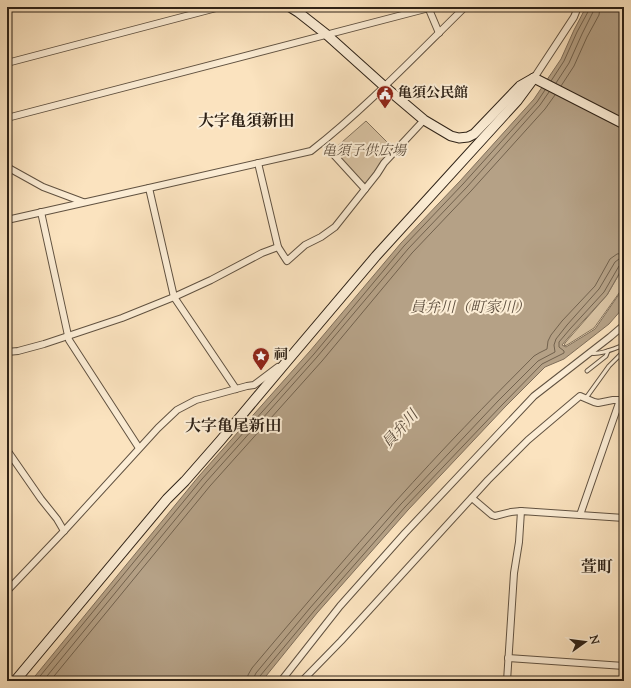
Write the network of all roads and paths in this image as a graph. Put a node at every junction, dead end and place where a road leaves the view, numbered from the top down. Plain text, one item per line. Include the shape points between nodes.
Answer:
1 (220, 7) edge
2 (290, 7) edge
3 (465, 7) edge
4 (578, 7) edge
5 (429, 8) edge
6 (439, 33) junction
7 (327, 35) junction
8 (7, 63) edge
9 (538, 81) junction
10 (385, 87) junction
11 (7, 118) edge
12 (424, 120) junction
13 (624, 124) edge
14 (334, 155) dead end
15 (258, 163) junction
16 (7, 167) edge
17 (149, 188) junction
18 (365, 189) junction
19 (84, 203) junction
20 (41, 212) junction
21 (7, 220) edge
22 (278, 247) junction
23 (174, 297) junction
24 (624, 325) edge
25 (68, 336) junction
26 (624, 345) edge
27 (608, 351) junction
28 (624, 351) edge
29 (7, 352) edge
30 (589, 353) junction
31 (288, 360) junction
32 (587, 371) dead end
33 (236, 389) junction
34 (586, 398) junction
35 (622, 400) edge
36 (139, 448) junction
37 (7, 450) edge
38 (472, 498) junction
39 (521, 511) junction
40 (580, 515) junction
41 (624, 518) edge
42 (64, 531) junction
43 (7, 591) edge
44 (508, 658) junction
45 (624, 666) edge
46 (15, 681) edge
47 (281, 681) edge
48 (302, 681) edge
49 (507, 681) edge

1 - 8 street
2 - 7 street
3 - 6 street
4 - 9 street
5 - 6 street
5 - 7 street
6 - 10 street
7 - 10 street
7 - 11 street
9 - 12 street via 520,86 474,134 468,137 451,136
9 - 13 street
9 - 31 street via 376,256
10 - 12 street
10 - 15 street via 311,151
12 - 18 street via 384,163
14 - 18 street
15 - 17 street
15 - 22 street
16 - 19 street via 43,187
17 - 19 street
17 - 23 street
18 - 22 street via 335,227 305,245 287,261
19 - 20 street
20 - 21 street
20 - 25 street
22 - 23 street
23 - 25 street
23 - 33 street
24 - 30 street
25 - 29 street
25 - 36 street
26 - 27 lane
27 - 30 lane
27 - 32 lane via 606,356
28 - 34 lane via 609,366
30 - 47 street via 534,396 514,416 340,606
31 - 33 street via 254,385
31 - 46 street
33 - 36 street via 196,400 176,410
34 - 35 street via 598,403
34 - 38 street via 580,396 528,440
35 - 40 street
36 - 42 street
37 - 42 street
38 - 39 street via 495,516
38 - 48 street
39 - 40 street
39 - 44 street
40 - 41 street
42 - 43 street
44 - 45 street
44 - 49 street

